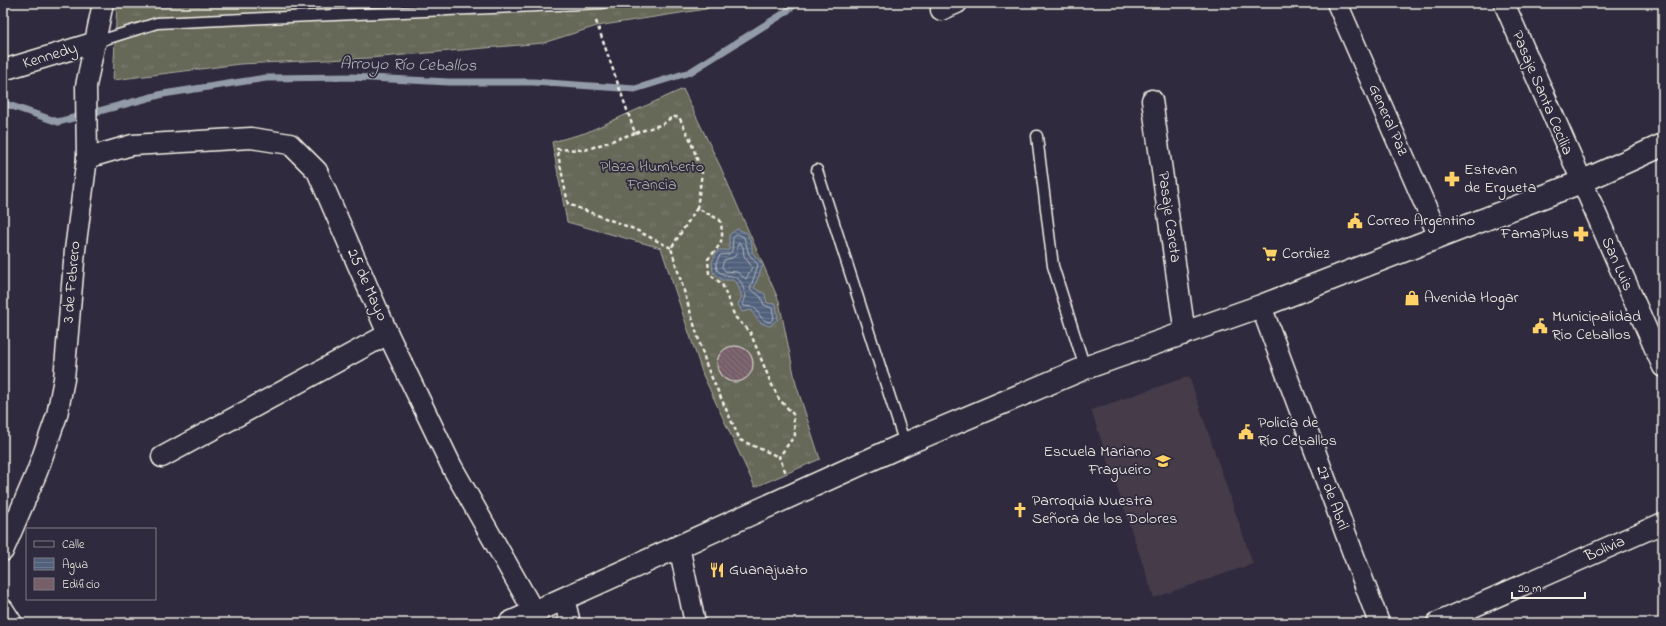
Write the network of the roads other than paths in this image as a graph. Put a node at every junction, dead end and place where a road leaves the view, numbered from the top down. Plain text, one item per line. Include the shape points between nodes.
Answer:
1 (103, 3) edge
2 (596, 3) edge
3 (1337, 3) edge
4 (1504, 3) edge
5 (96, 42) junction
6 (3, 70) edge
7 (1152, 100) dead end
8 (1037, 136) dead end
9 (1663, 145) edge
10 (86, 150) junction
11 (817, 170) dead end
12 (1581, 182) junction
13 (1440, 238) junction
14 (1261, 306) junction
15 (388, 334) junction
16 (1186, 334) junction
17 (1663, 367) edge
18 (1085, 368) junction
19 (905, 444) junction
20 (162, 457) dead end
21 (1663, 523) edge
22 (679, 546) junction
23 (3, 551) edge
24 (564, 598) junction
25 (3, 609) edge
26 (534, 612) junction
27 (12, 623) edge
28 (510, 623) edge
29 (570, 623) edge
30 (695, 623) edge
31 (1379, 623) edge
32 (1437, 623) edge

1 - 5 street, 3 de Febrero
2 - 5 lane via 157,23
3 - 13 street, General Paz
4 - 12 street, Pasaje Santa Cecilia
5 - 6 street, Kennedy
5 - 10 street, 3 de Febrero via 86,86
7 - 16 street, Pasaje Careta
8 - 18 lane via 1053,266
9 - 12 main road
10 - 15 street, 25 de Mayo via 251,138 290,144 317,171
10 - 23 street, 3 de Febrero via 64,378 57,415 37,472
11 - 19 lane
12 - 13 main road
12 - 17 street, San Luis
13 - 14 main road
14 - 16 main road
14 - 31 street, 27 de Abril
15 - 20 street
15 - 26 street, 25 de Mayo via 452,467
16 - 18 main road
18 - 19 main road
19 - 22 main road
21 - 32 street, Bolivia
22 - 24 main road
22 - 30 street
24 - 26 main road
24 - 29 street
25 - 27 street
26 - 28 main road

